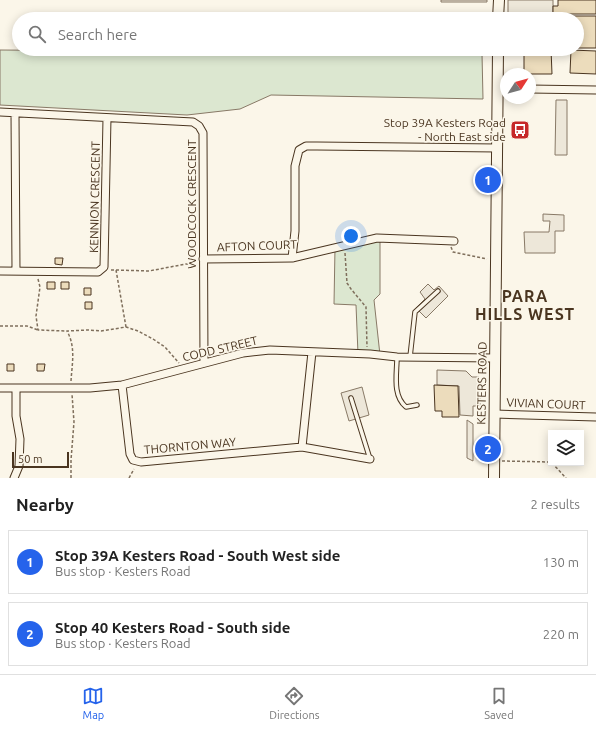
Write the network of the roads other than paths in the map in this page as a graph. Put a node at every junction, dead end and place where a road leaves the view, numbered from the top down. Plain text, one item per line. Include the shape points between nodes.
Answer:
1 (498, 0) edge
2 (498, 12) edge
3 (499, 56) edge
4 (500, 69) edge
5 (536, 89) edge
6 (596, 90) edge
7 (501, 104) edge
8 (0, 112) edge
9 (15, 113) junction
10 (107, 118) junction
11 (497, 148) junction
12 (451, 241) road end
13 (292, 258) junction
14 (203, 259) junction
15 (0, 271) edge
16 (16, 271) junction
17 (438, 291) dead end
18 (312, 352) junction
19 (397, 357) junction
20 (410, 357) junction
21 (495, 358) junction
22 (204, 363) junction
23 (122, 385) junction
24 (0, 388) edge
25 (16, 388) junction
26 (351, 398) dead end
27 (417, 405) dead end
28 (494, 414) junction
29 (596, 417) edge
30 (302, 447) junction
31 (370, 459) joint
32 (14, 478) edge
33 (494, 478) edge

1 - 2 main road
3 - 4 main road, KESTERS ROAD
5 - 6 street
7 - 11 main road, KESTERS ROAD
8 - 9 street, WOODCOCK CRESCENT
9 - 10 street, WOODCOCK CRESCENT
9 - 16 street
10 - 14 street, WOODCOCK CRESCENT via 193,122 199,126 203,133
10 - 16 street, KENNION CRESCENT via 104,267 98,272
11 - 13 street via 306,146 299,150 295,166 296,231
11 - 21 main road, KESTERS ROAD
12 - 13 street, AFTON COURT via 377,238
13 - 14 street, AFTON COURT
14 - 22 street, WOODCOCK CRESCENT
15 - 16 street, KENNION CRESCENT
17 - 20 lane via 415,312
18 - 19 street, CODD STREET
18 - 22 street, CODD STREET via 270,350 243,353
18 - 30 street
19 - 20 street, CODD STREET
19 - 27 lane via 396,391 401,403 406,407
20 - 21 street, CODD STREET
21 - 28 main road, KESTERS ROAD
22 - 23 street, CODD STREET
23 - 25 street, CODD STREET via 90,388
23 - 30 street, THORNTON WAY via 132,460 141,462
24 - 25 street, CODD STREET
25 - 32 street via 16,416 20,439 19,466
26 - 31 lane
28 - 29 street, VIVIAN COURT
28 - 33 main road, KESTERS ROAD
30 - 31 street, THORNTON WAY

